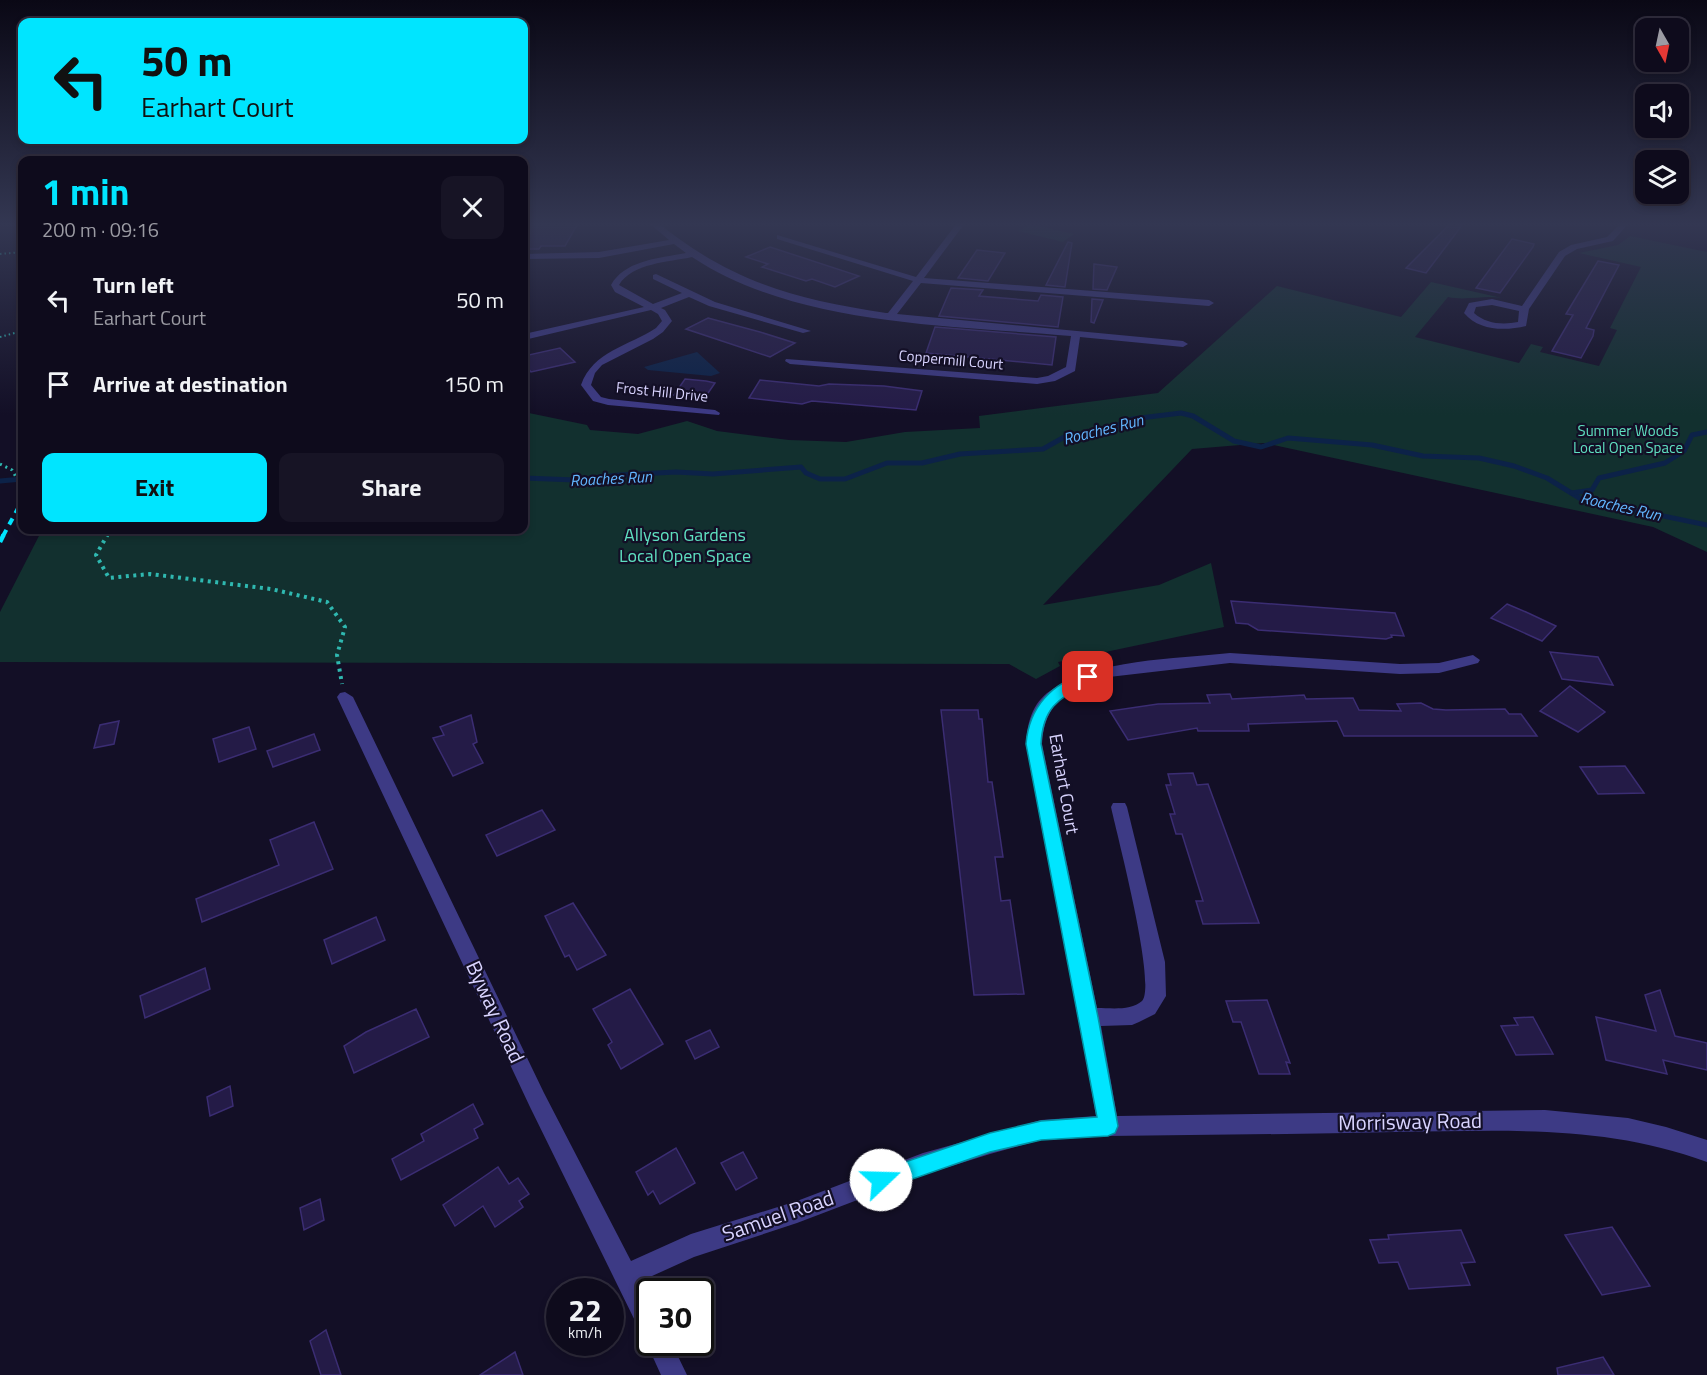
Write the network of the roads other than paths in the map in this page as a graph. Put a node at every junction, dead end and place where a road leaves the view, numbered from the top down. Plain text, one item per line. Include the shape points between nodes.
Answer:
1 (616, 287) edge
2 (675, 287) edge
3 (765, 287) edge
4 (913, 287) edge
5 (1009, 287) edge
6 (1539, 287) edge
7 (688, 294) junction
8 (1209, 303) dead end
9 (654, 307) junction
10 (1524, 309) junction
11 (891, 316) junction
12 (806, 331) dead end
13 (1076, 334) junction
14 (528, 336) edge
15 (1183, 344) dead end
16 (790, 361) dead end
17 (715, 413) dead end
18 (1473, 660) dead end
19 (345, 697) road end
20 (1119, 807) dead end
21 (1089, 1017) junction
22 (1108, 1126) junction
23 (1707, 1151) edge
24 (626, 1276) junction
25 (636, 1296) edge
26 (665, 1356) edge
27 (674, 1375) edge

1 - 9 street
2 - 7 street
3 - 11 street via 842,308
4 - 11 street
5 - 8 street
6 - 10 street
7 - 9 street
7 - 12 street via 743,315
9 - 14 street
9 - 17 street, Frost Hill Drive via 666,316 665,325 591,370 586,385 590,393 608,402
10 - 10 street via 1523,324 1511,327 1481,322 1469,313 1472,305 1486,302
11 - 13 street
13 - 15 street
13 - 16 street, Coppermill Court via 1071,369 1051,380
18 - 21 street, Earhart Court via 1439,668 1400,669 1271,659 1195,660 1088,677 1054,695 1035,726 1034,744
19 - 24 street, Byway Road via 537,1100
20 - 21 street via 1155,962 1156,996 1148,1008 1132,1016
21 - 22 street, Earhart Court
22 - 23 street, Morrisway Road via 1545,1120 1608,1123 1667,1136
22 - 24 street, Samuel Road via 1041,1130 922,1164 797,1212 691,1246
24 - 25 street, Byway Road
26 - 27 street

